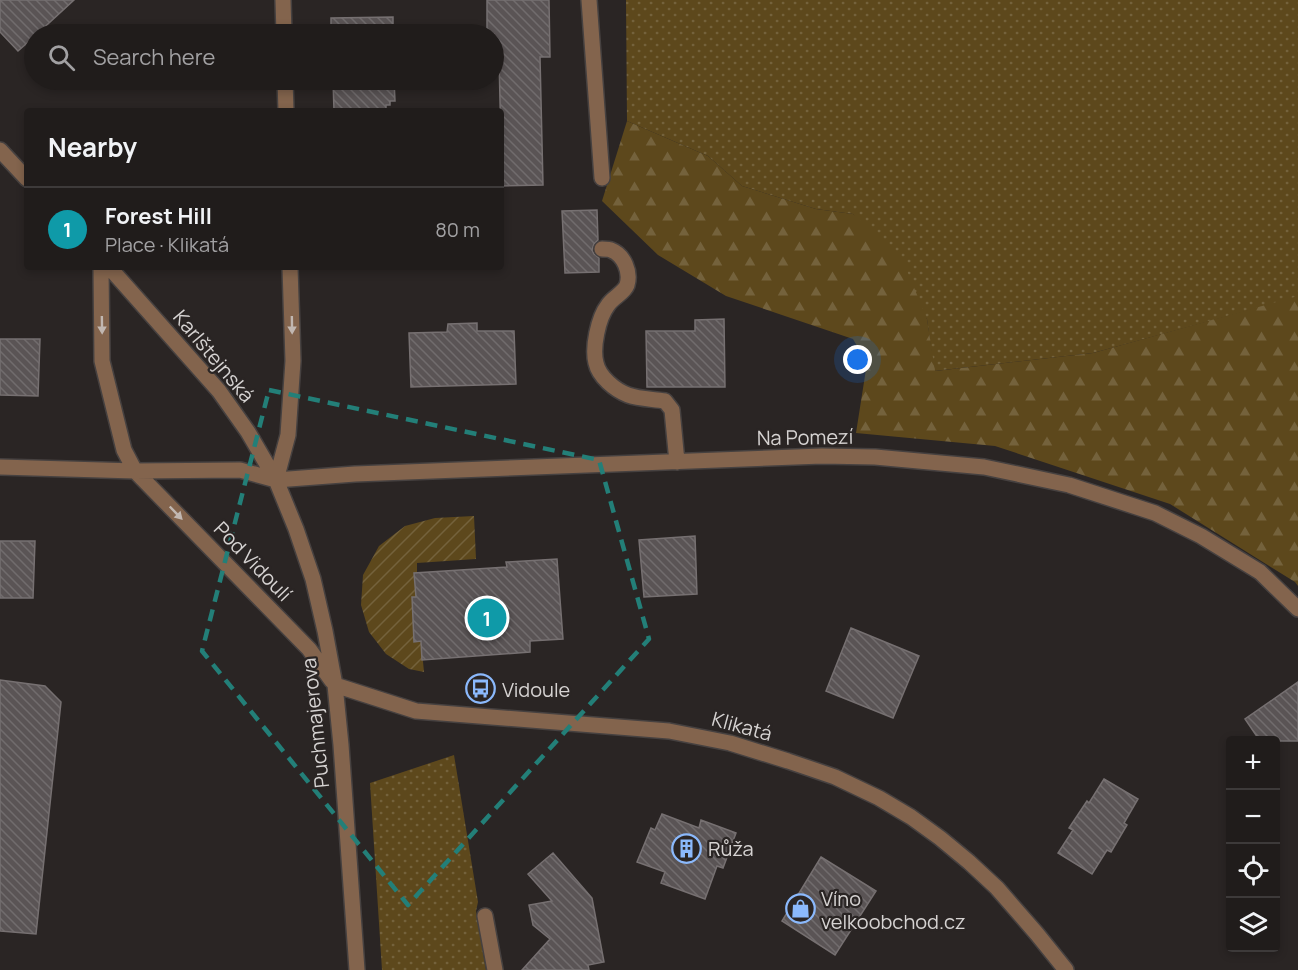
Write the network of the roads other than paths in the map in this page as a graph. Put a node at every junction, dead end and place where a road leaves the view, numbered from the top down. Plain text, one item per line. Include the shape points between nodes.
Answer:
1 (284, 0) edge
2 (589, 0) edge
3 (284, 24) edge
4 (285, 90) edge
5 (286, 108) edge
6 (0, 150) edge
7 (24, 176) edge
8 (602, 178) dead end
9 (602, 249) dead end
10 (101, 270) edge
11 (112, 270) edge
12 (290, 270) edge
13 (677, 462) junction
14 (0, 467) edge
15 (135, 471) junction
16 (276, 480) junction
17 (1298, 609) edge
18 (335, 685) junction
19 (485, 916) dead end
20 (357, 970) edge
21 (495, 970) edge
22 (1066, 970) edge

1 - 3 street
2 - 8 street
4 - 5 street
6 - 7 street
9 - 13 street via 610,249 622,258 628,272 626,286 607,305 598,327 596,364 603,377 628,395 665,401 672,410
10 -> 15 street, Pod Vidoulí via 102,361 124,450
11 - 16 street, Karlštejnská via 219,391
12 -> 16 street via 292,361 288,435
13 - 16 street, Na Pomezí
13 - 17 street, Na Pomezí via 874,457 984,467 1069,484 1155,513 1201,536 1260,572
14 - 15 street
15 - 16 street via 240,470
15 -> 18 street, Pod Vidoulí via 309,649
16 - 18 street, Puchmajerova via 313,579
18 - 20 street, Puchmajerova
18 - 22 street, Klikatá via 416,711 679,732 730,743 835,777 879,798 940,838 997,888
19 - 21 street

